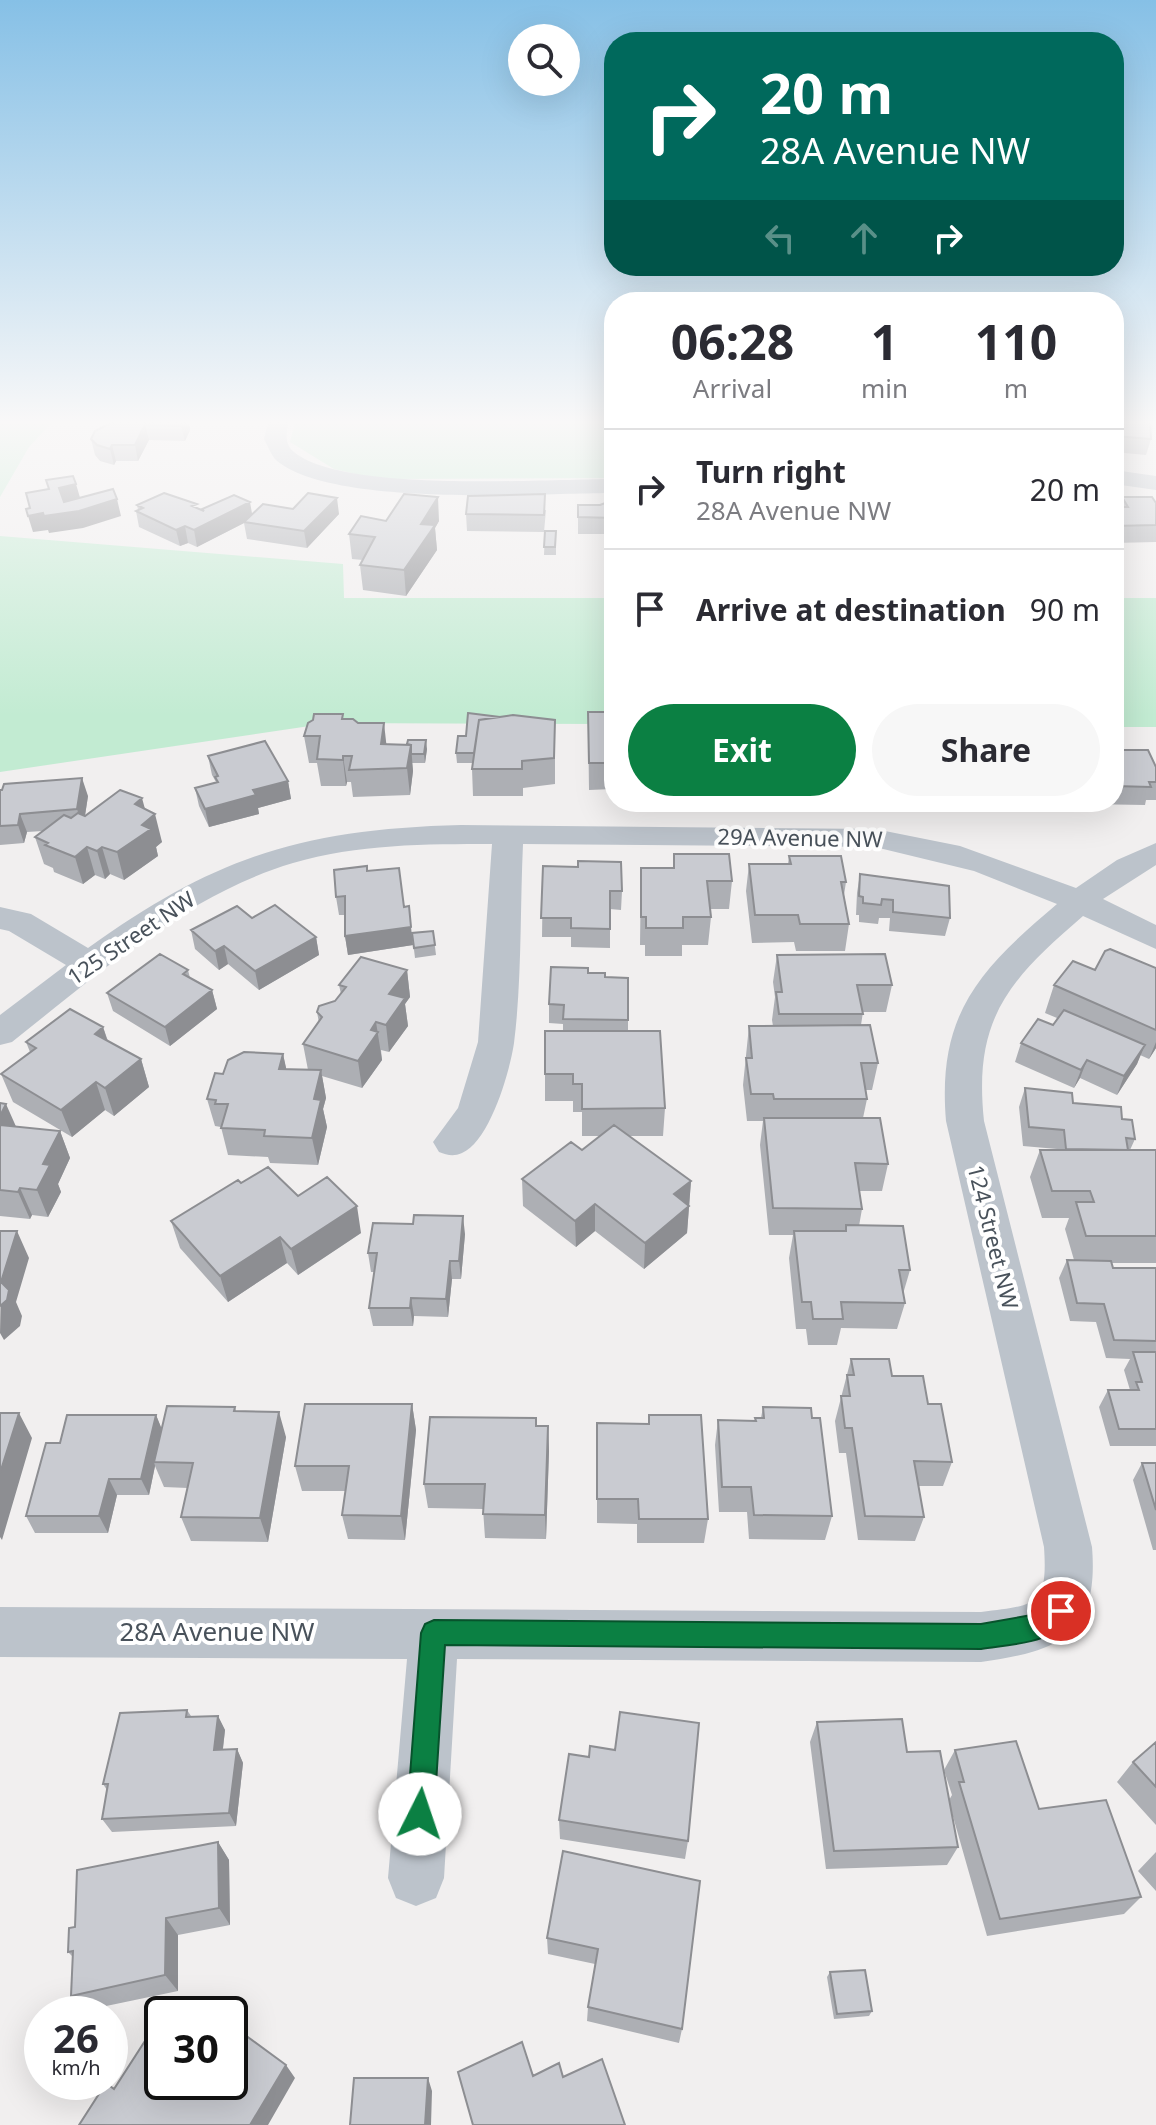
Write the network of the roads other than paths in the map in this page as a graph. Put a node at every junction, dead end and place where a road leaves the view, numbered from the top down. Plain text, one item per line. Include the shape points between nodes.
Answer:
1 (508, 836) junction
2 (1156, 853) edge
3 (273, 860) joint
4 (1080, 901) junction
5 (0, 918) edge
6 (1156, 938) edge
7 (89, 964) junction
8 (0, 1033) edge
9 (452, 1142) dead end
10 (1061, 1611) joint
11 (0, 1632) edge
12 (434, 1633) junction
13 (416, 1878) dead end

1 - 3 street, 29A Avenue NW via 370,840
1 - 4 street, 29A Avenue NW via 875,838 987,862
1 - 9 street via 493,1056 472,1116
2 - 4 street, 124 Street NW via 1121,870
3 - 7 street, 125 Street NW via 188,898
4 - 6 street, 29A Avenue NW
4 - 10 street, 124 Street NW via 995,981 966,1038 960,1070 965,1121 1068,1547 1069,1590
5 - 7 street via 19,922
7 - 8 street, 125 Street NW
10 - 12 street, 28A Avenue NW via 1043,1626 981,1637
11 - 12 street, 28A Avenue NW
12 - 13 street

